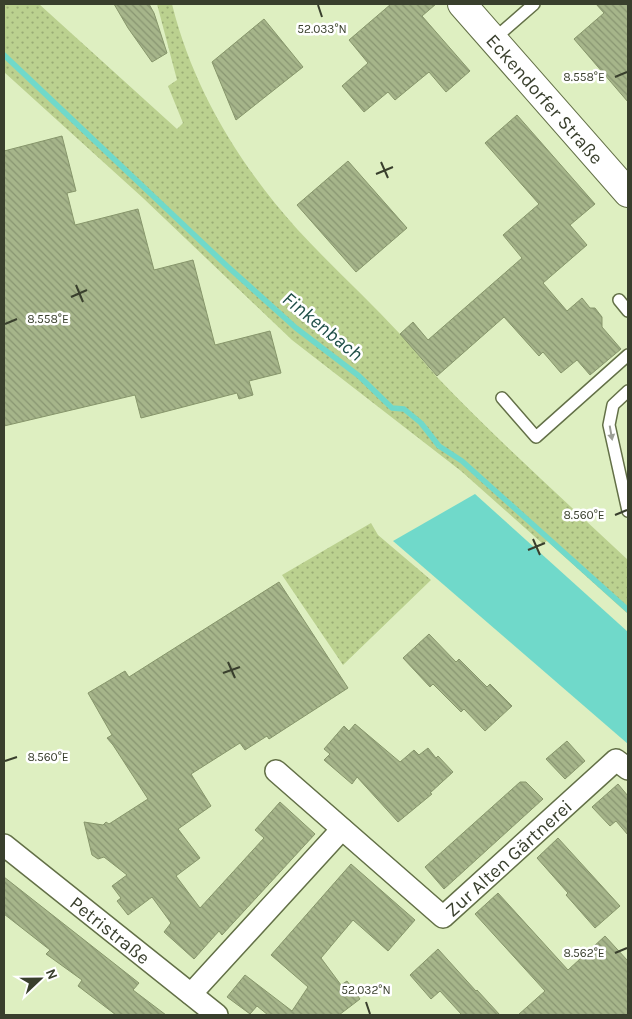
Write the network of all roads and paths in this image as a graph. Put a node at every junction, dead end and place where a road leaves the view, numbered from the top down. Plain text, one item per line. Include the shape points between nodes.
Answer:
1 (462, 4) edge
2 (534, 4) edge
3 (494, 40) junction
4 (628, 193) edge
5 (619, 300) dead end
6 (628, 311) edge
7 (628, 355) edge
8 (628, 391) edge
9 (502, 398) dead end
10 (628, 511) edge
11 (628, 769) edge
12 (276, 771) dead end
13 (342, 829) junction
14 (4, 845) edge
15 (191, 994) junction
16 (217, 1015) edge

1 - 3 street, Eckendorfer Straße
2 - 3 lane
3 - 4 street, Eckendorfer Straße
5 - 6 lane
7 - 9 lane via 536,437
8 -> 10 lane via 613,405 609,425
11 - 13 street, Zur Alten Gärtnerei via 616,760 443,917
12 - 13 street, Zur Alten Gärtnerei
13 - 15 street
14 - 15 street, Petristraße
15 - 16 street, Petristraße

